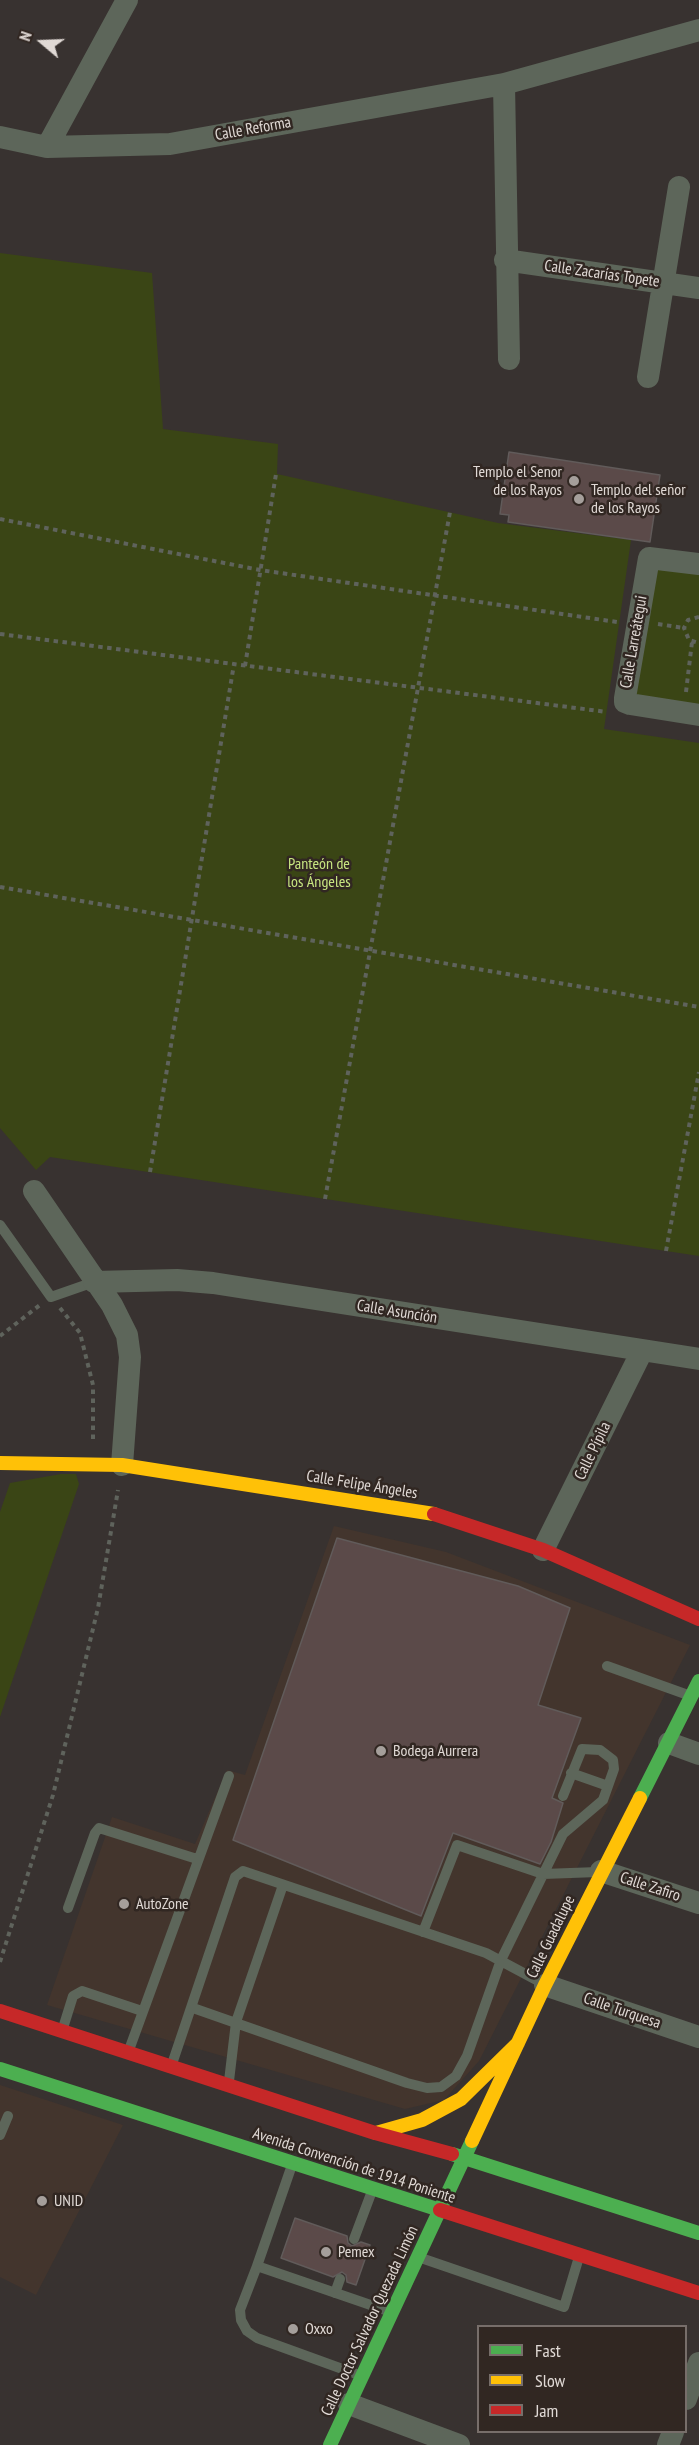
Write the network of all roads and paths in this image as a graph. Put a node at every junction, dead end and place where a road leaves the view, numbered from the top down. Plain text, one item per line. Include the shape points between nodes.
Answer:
1 (127, 0) edge
2 (699, 30) edge
3 (504, 84) junction
4 (0, 137) edge
5 (47, 147) junction
6 (679, 187) dead end
7 (505, 260) junction
8 (663, 282) junction
9 (699, 288) edge
10 (509, 359) dead end
11 (648, 377) dead end
12 (276, 474) dead end
13 (450, 512) dead end
14 (0, 519) edge
15 (699, 564) edge
16 (260, 570) junction
17 (435, 595) junction
18 (699, 617) edge
19 (619, 623) dead end
20 (0, 634) edge
21 (692, 642) junction
22 (699, 643) edge
23 (234, 664) junction
24 (244, 666) junction
25 (418, 688) junction
26 (607, 712) dead end
27 (691, 714) edge
28 (0, 887) edge
29 (192, 921) junction
30 (371, 951) junction
31 (699, 1007) edge
32 (699, 1072) edge
33 (150, 1172) dead end
34 (34, 1191) dead end
35 (325, 1199) dead end
36 (0, 1225) edge
37 (666, 1251) dead end
38 (94, 1282) junction
39 (51, 1297) junction
40 (0, 1336) edge
41 (642, 1351) junction
42 (699, 1359) edge
43 (0, 1463) edge
44 (93, 1465) junction
45 (122, 1465) junction
46 (543, 1550) junction
47 (699, 1619) edge
48 (607, 1666) dead end
49 (699, 1681) edge
50 (692, 1696) junction
51 (669, 1743) junction
52 (699, 1755) edge
53 (571, 1773) junction
54 (229, 1776) dead end
55 (608, 1786) junction
56 (563, 1796) dead end
57 (197, 1859) junction
58 (601, 1872) junction
59 (543, 1874) junction
60 (283, 1885) junction
61 (699, 1903) edge
62 (68, 1908) dead end
63 (423, 1932) junction
64 (501, 1960) junction
65 (0, 1962) edge
66 (545, 1985) junction
67 (193, 2008) junction
68 (0, 2011) edge
69 (142, 2011) junction
70 (236, 2022) junction
71 (61, 2031) junction
72 (699, 2037) edge
73 (518, 2043) junction
74 (128, 2053) junction
75 (171, 2067) junction
76 (0, 2069) edge
77 (228, 2085) junction
78 (8, 2116) dead end
79 (375, 2133) junction
80 (0, 2135) edge
81 (465, 2158) junction
82 (292, 2163) junction
83 (373, 2189) junction
84 (440, 2210) junction
85 (699, 2233) edge
86 (354, 2239) dead end
87 (580, 2255) junction
88 (418, 2257) junction
89 (257, 2266) junction
90 (340, 2279) dead end
91 (335, 2293) junction
92 (699, 2293) edge
93 (391, 2312) junction
94 (699, 2363) edge
95 (362, 2376) junction
96 (687, 2396) edge
97 (349, 2404) junction
98 (330, 2445) edge
99 (459, 2445) edge

1 - 5 street
2 - 3 street, Calle Reforma
3 - 5 street, Calle Reforma via 170,144
3 - 7 street
4 - 5 street, Calle Reforma
6 - 8 street
7 - 8 street, Calle Zacarías Topete
7 - 10 street
8 - 9 street, Calle Zacarías Topete
8 - 11 street
12 - 16 path
13 - 17 path
14 - 16 path
15 - 27 street, Calle Larreátegui via 649,558 625,698 630,704
16 - 17 path
16 - 24 path
17 - 19 path
17 - 25 path
18 - 21 path via 686,624 684,632
20 - 23 path
21 - 22 path
21 - 27 path
23 - 24 path
23 - 29 path
24 - 25 path
25 - 26 path
25 - 30 path
28 - 29 path
29 - 30 path
29 - 33 path
30 - 31 path
30 - 35 path
32 - 37 path
34 - 38 street
36 - 39 lane
38 - 39 lane
38 - 41 street, Calle Asunción via 213,1283
38 - 45 street via 128,1335 130,1357
39 - 40 path
39 - 44 path via 80,1333 93,1385
41 - 42 street, Calle Asunción
41 - 46 street, Calle Pípila
43 - 44 main road, Calle Felipe Ángeles
44 - 45 main road, Calle Felipe Ángeles
45 - 46 main road, Calle Felipe Ángeles via 416,1509
45 - 65 path via 98,1608 56,1783
46 - 47 main road, Calle Felipe Ángeles
48 - 50 lane
49 - 50 main road, Calle Guadalupe
50 - 51 main road, Calle Guadalupe
51 - 52 street
51 - 58 main road, Calle Guadalupe
53 - 55 lane
53 - 55 lane via 582,1749 600,1750 613,1760
53 - 56 lane
54 - 57 lane
55 - 59 lane via 603,1800 563,1834
57 - 62 lane via 99,1828
57 - 69 lane
58 - 59 lane
58 - 61 street, Calle Zafiro
58 - 66 main road, Calle Guadalupe
59 - 63 lane via 457,1845
59 - 64 lane
60 - 63 lane
60 - 67 lane via 239,1872
60 - 70 lane
63 - 64 lane
64 - 66 lane
64 - 70 lane via 467,2056 456,2076 441,2087 407,2083
66 - 72 street, Calle Turquesa
66 - 73 main road, Calle Guadalupe
67 - 70 lane
67 - 75 lane
68 - 71 main road
69 - 71 lane via 77,1992
69 - 74 lane
70 - 77 lane
71 - 74 main road
73 - 79 main road via 460,2098 422,2120
73 - 81 main road, Calle Guadalupe
74 - 75 main road
75 - 77 main road
76 - 82 main road, Avenida Convención de 1914 Poniente
77 - 79 main road
78 - 80 lane
79 - 81 main road
81 - 84 main road, Calle Guadalupe
81 - 85 main road
82 - 83 main road, Avenida Convención de 1914 Poniente
82 - 89 lane
83 - 84 main road, Avenida Convención de 1914 Poniente
83 - 86 lane
84 - 87 main road, Avenida Convención de 1914 Poniente
84 - 88 main road, Calle Doctor Salvador Quezada Limón
87 - 88 lane via 564,2307
87 - 92 main road, Avenida Convención de 1914 Poniente
88 - 93 main road, Calle Doctor Salvador Quezada Limón
89 - 91 lane
89 - 95 lane via 240,2310 247,2331
90 - 91 lane
91 - 93 lane
93 - 95 main road, Calle Doctor Salvador Quezada Limón
94 - 96 street
95 - 97 main road, Calle Doctor Salvador Quezada Limón
97 - 98 main road, Calle Doctor Salvador Quezada Limón
97 - 99 street

